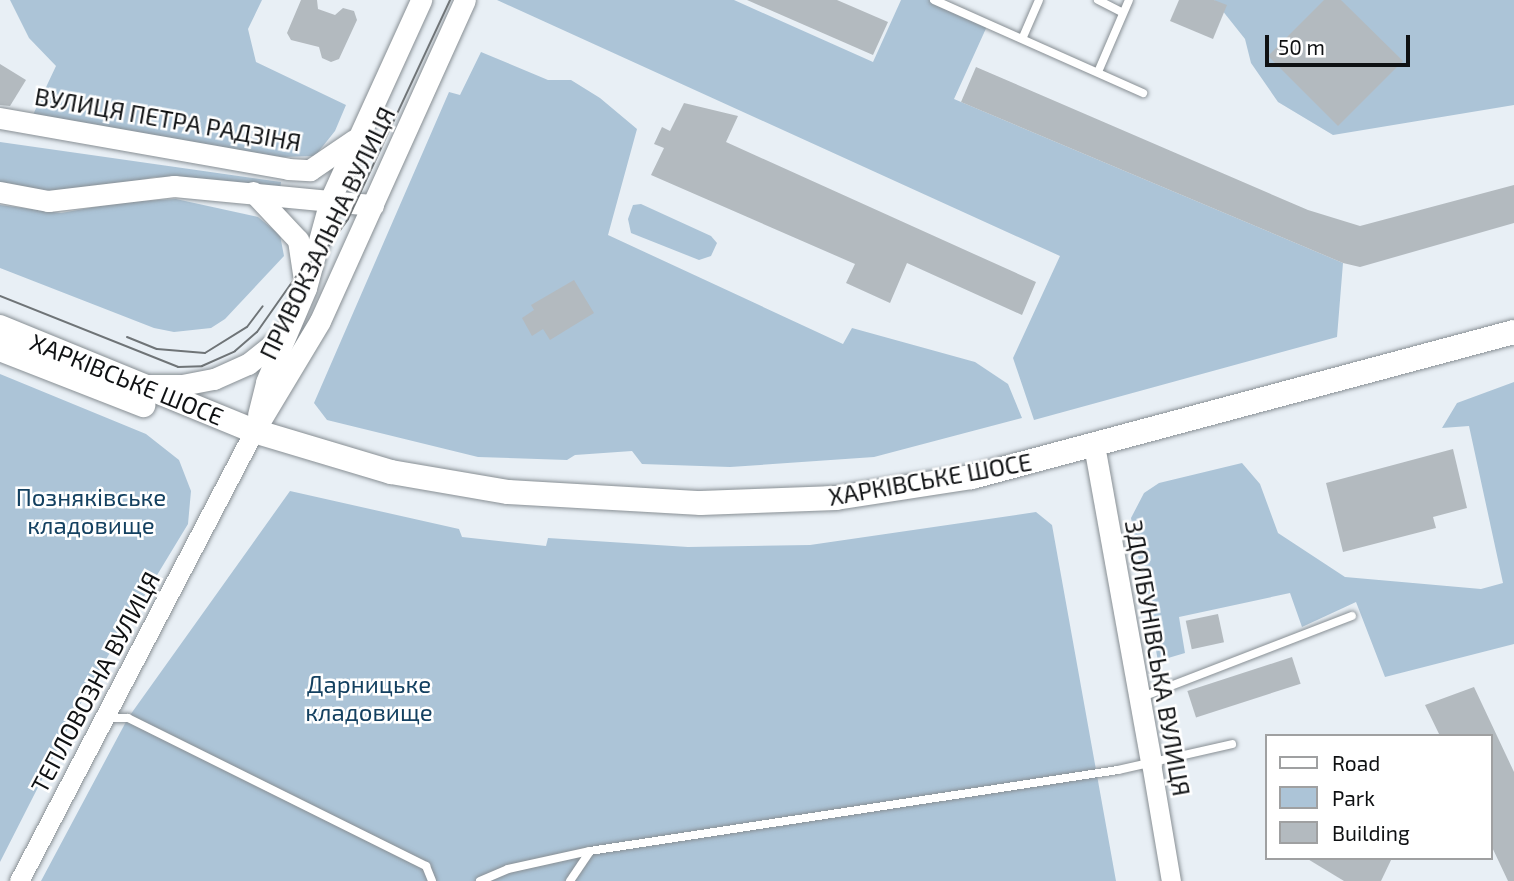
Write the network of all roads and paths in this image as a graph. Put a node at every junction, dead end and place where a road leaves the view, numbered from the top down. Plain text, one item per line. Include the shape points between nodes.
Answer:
1 (421, 0) edge
2 (465, 0) edge
3 (934, 0) edge
4 (1039, 0) edge
5 (1098, 0) edge
6 (1129, 0) edge
7 (1123, 13) junction
8 (1023, 37) junction
9 (1098, 72) junction
10 (1143, 93) dead end
11 (0, 118) edge
12 (359, 137) junction
13 (0, 192) edge
14 (253, 192) junction
15 (330, 200) junction
16 (373, 205) junction
17 (306, 288) junction
18 (0, 327) edge
19 (1514, 332) edge
20 (285, 334) junction
21 (0, 349) edge
22 (137, 384) junction
23 (254, 431) junction
24 (1094, 445) junction
25 (1352, 616) dead end
26 (1140, 698) junction
27 (101, 719) junction
28 (1232, 744) dead end
29 (1151, 762) junction
30 (590, 851) junction
31 (19, 881) edge
32 (432, 881) edge
33 (480, 881) edge
34 (570, 881) edge
35 (1171, 881) edge

1 - 12 main road, ПРИВОКЗАЛЬНА ВУЛИЦЯ
2 - 16 main road, ПРИВОКЗАЛЬНА ВУЛИЦЯ
3 - 8 lane
4 - 8 lane
5 - 7 lane
6 - 7 lane
7 - 9 lane
8 - 9 lane
9 - 10 lane
11 - 12 main road, ВУЛИЦЯ ПЕТРА РАДЗІНЯ via 288,169 310,170
12 - 15 main road, ПРИВОКЗАЛЬНА ВУЛИЦЯ
13 - 14 main road via 48,201 152,186
14 - 15 main road
14 - 17 main road via 298,240
15 - 16 main road
15 - 17 main road, ПРИВОКЗАЛЬНА ВУЛИЦЯ
16 - 23 main road, ПРИВОКЗАЛЬНА ВУЛИЦЯ via 320,321
17 - 20 main road, ПРИВОКЗАЛЬНА ВУЛИЦЯ
18 - 22 main road, ХАРКІВСЬКЕ ШОСЕ
19 - 24 main road, ХАРКІВСЬКЕ ШОСЕ
20 - 22 main road, ПРИВОКЗАЛЬНА ВУЛИЦЯ via 248,364 214,379 182,385
20 - 23 main road, ПРИВОКЗАЛЬНА ВУЛИЦЯ
21 - 23 main road, ХАРКІВСЬКЕ ШОСЕ via 218,434
22 - 23 main road, ХАРКІВСЬКЕ ШОСЕ
23 - 24 main road, ХАРКІВСЬКЕ ШОСЕ via 391,472 449,483 571,498 701,503 836,498 904,489 1017,467
23 - 27 street, ТЕПЛОВОЗНА ВУЛИЦЯ
24 - 26 main road, ЗДОЛБУНІВСЬКА ВУЛИЦЯ
25 - 26 lane
26 - 29 main road, ЗДОЛБУНІВСЬКА ВУЛИЦЯ
27 - 31 street, ТЕПЛОВОЗНА ВУЛИЦЯ
27 - 32 lane via 128,718 426,866
28 - 29 lane
29 - 30 lane
29 - 35 street, ЗДОЛБУНІВСЬКА ВУЛИЦЯ
30 - 33 lane via 508,869
30 - 34 lane

